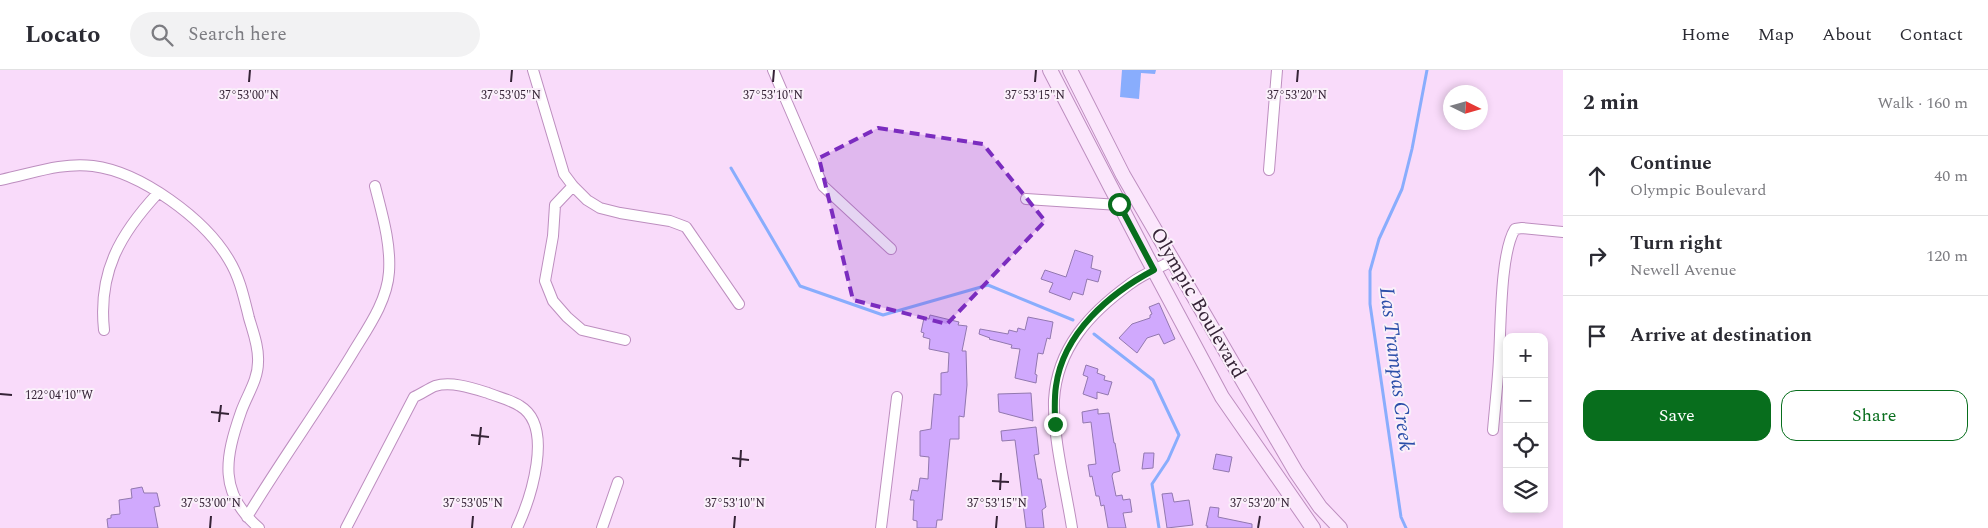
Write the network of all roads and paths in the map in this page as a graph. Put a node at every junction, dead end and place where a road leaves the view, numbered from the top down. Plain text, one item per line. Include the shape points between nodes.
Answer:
1 (533, 70) edge
2 (773, 70) edge
3 (1050, 70) edge
4 (1070, 70) edge
5 (1277, 70) edge
6 (1269, 170) dead end
7 (0, 180) edge
8 (375, 186) dead end
9 (573, 186) junction
10 (158, 192) junction
11 (1026, 199) dead end
12 (1119, 204) junction
13 (1563, 232) edge
14 (890, 249) dead end
15 (1174, 260) junction
16 (1154, 270) junction
17 (739, 304) dead end
18 (104, 330) dead end
19 (625, 340) dead end
20 (897, 397) dead end
21 (1493, 430) dead end
22 (618, 482) dead end
23 (247, 517) junction
24 (259, 528) edge
25 (346, 528) edge
26 (517, 528) edge
27 (602, 528) edge
28 (881, 528) edge
29 (1072, 528) edge
30 (1313, 528) edge
31 (1340, 528) edge

1 - 9 street via 564,174
2 - 14 street via 823,186
3 - 12 main road, Olympic Boulevard
4 - 15 main road, Olympic Boulevard via 1123,175
5 - 6 street
7 - 10 street via 58,166 92,166 124,173
8 - 23 street via 390,261 381,303 331,389
9 - 17 street via 600,208 670,221 686,228
9 - 19 street via 555,205 545,281 553,301 582,330
10 - 18 street via 139,214 113,257 103,300
10 - 23 street via 213,239 230,260 241,287 258,362 256,379 241,412 230,451 228,476 233,498
11 - 12 street
12 - 16 main road, Olympic Boulevard
13 - 21 street via 1515,229 1508,244
15 - 16 street
15 - 31 main road, Olympic Boulevard via 1296,472 1320,507
16 - 29 street via 1131,283 1090,318 1072,341 1056,384 1055,424
16 - 30 main road, Olympic Boulevard via 1222,397
20 - 28 street
22 - 27 street
23 - 24 street
25 - 26 street via 414,397 435,386 454,384 521,406 534,421 538,444 535,472 527,506

